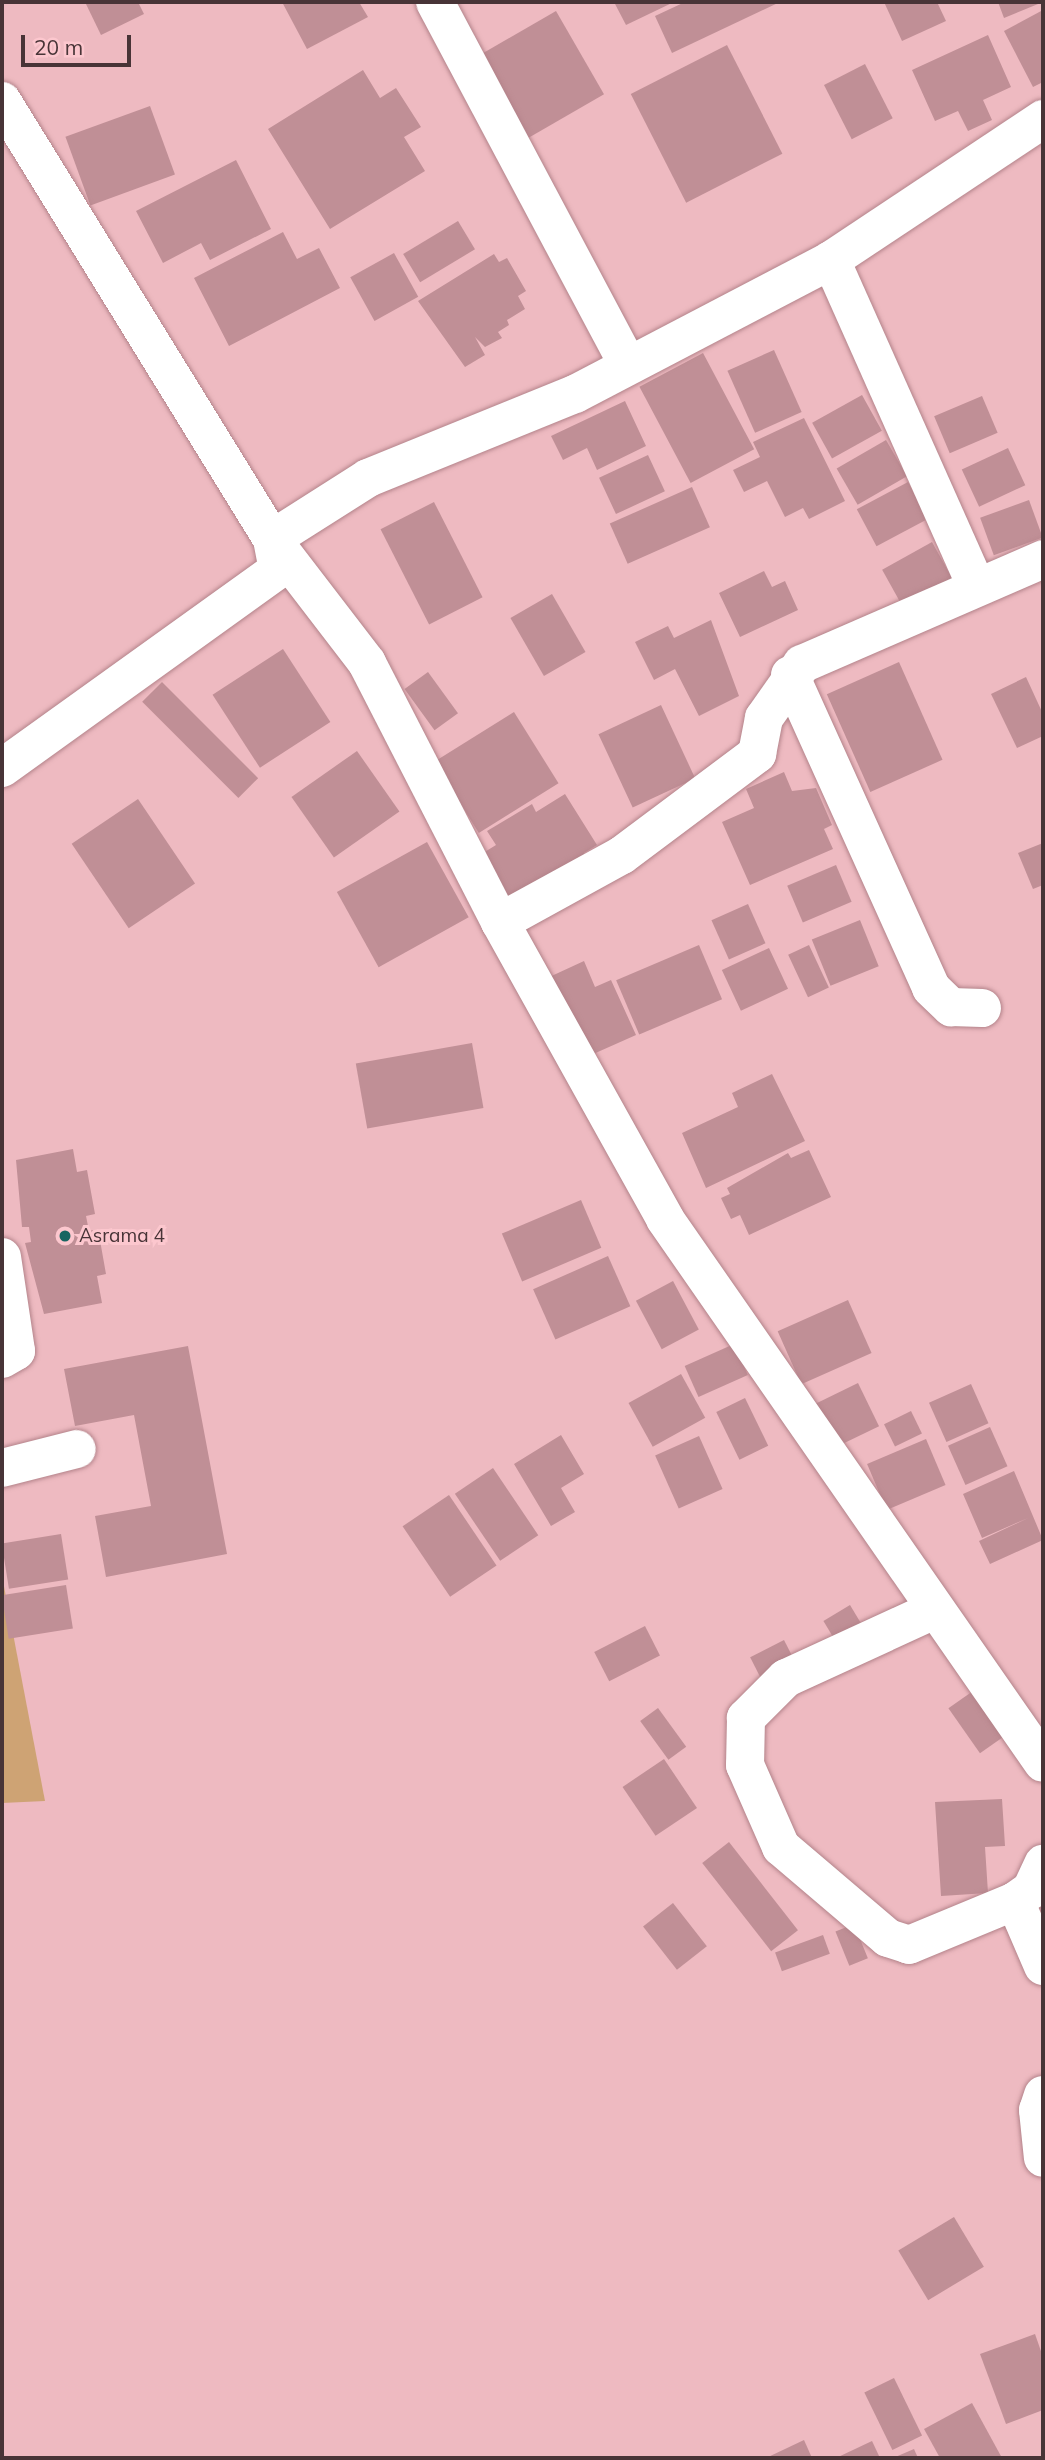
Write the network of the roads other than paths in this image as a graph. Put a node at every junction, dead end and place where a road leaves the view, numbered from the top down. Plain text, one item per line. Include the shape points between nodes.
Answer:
1 (435, 2) edge
2 (2, 101) edge
3 (1043, 119) edge
4 (831, 260) junction
5 (628, 365) junction
6 (272, 539) junction
7 (1043, 559) edge
8 (975, 583) junction
9 (790, 675) junction
10 (2, 768) edge
11 (500, 922) junction
12 (982, 1008) dead end
13 (2, 1257) edge
14 (2, 1359) edge
15 (77, 1449) dead end
16 (2, 1468) edge
17 (932, 1611) junction
18 (1043, 1763) edge
19 (1043, 1864) edge
20 (1014, 1901) junction
21 (1043, 1966) edge
22 (1043, 2095) edge
23 (1043, 2158) edge

1 - 5 street
2 - 6 street
3 - 4 street
4 - 5 street
4 - 8 street
5 - 6 street via 495,430 398,463
6 - 10 street via 278,569
6 - 11 street via 367,663
7 - 8 street
8 - 9 street
9 - 11 street via 764,718 757,754 622,855
9 - 12 street via 931,988 951,1007
11 - 17 street via 665,1219
13 - 14 street via 16,1351
15 - 16 street
17 - 18 street
17 - 20 street via 786,1678 746,1718 745,1765 781,1847 888,1938 909,1945
19 - 20 street via 1031,1890
20 - 21 street
22 - 23 street via 1038,2110

